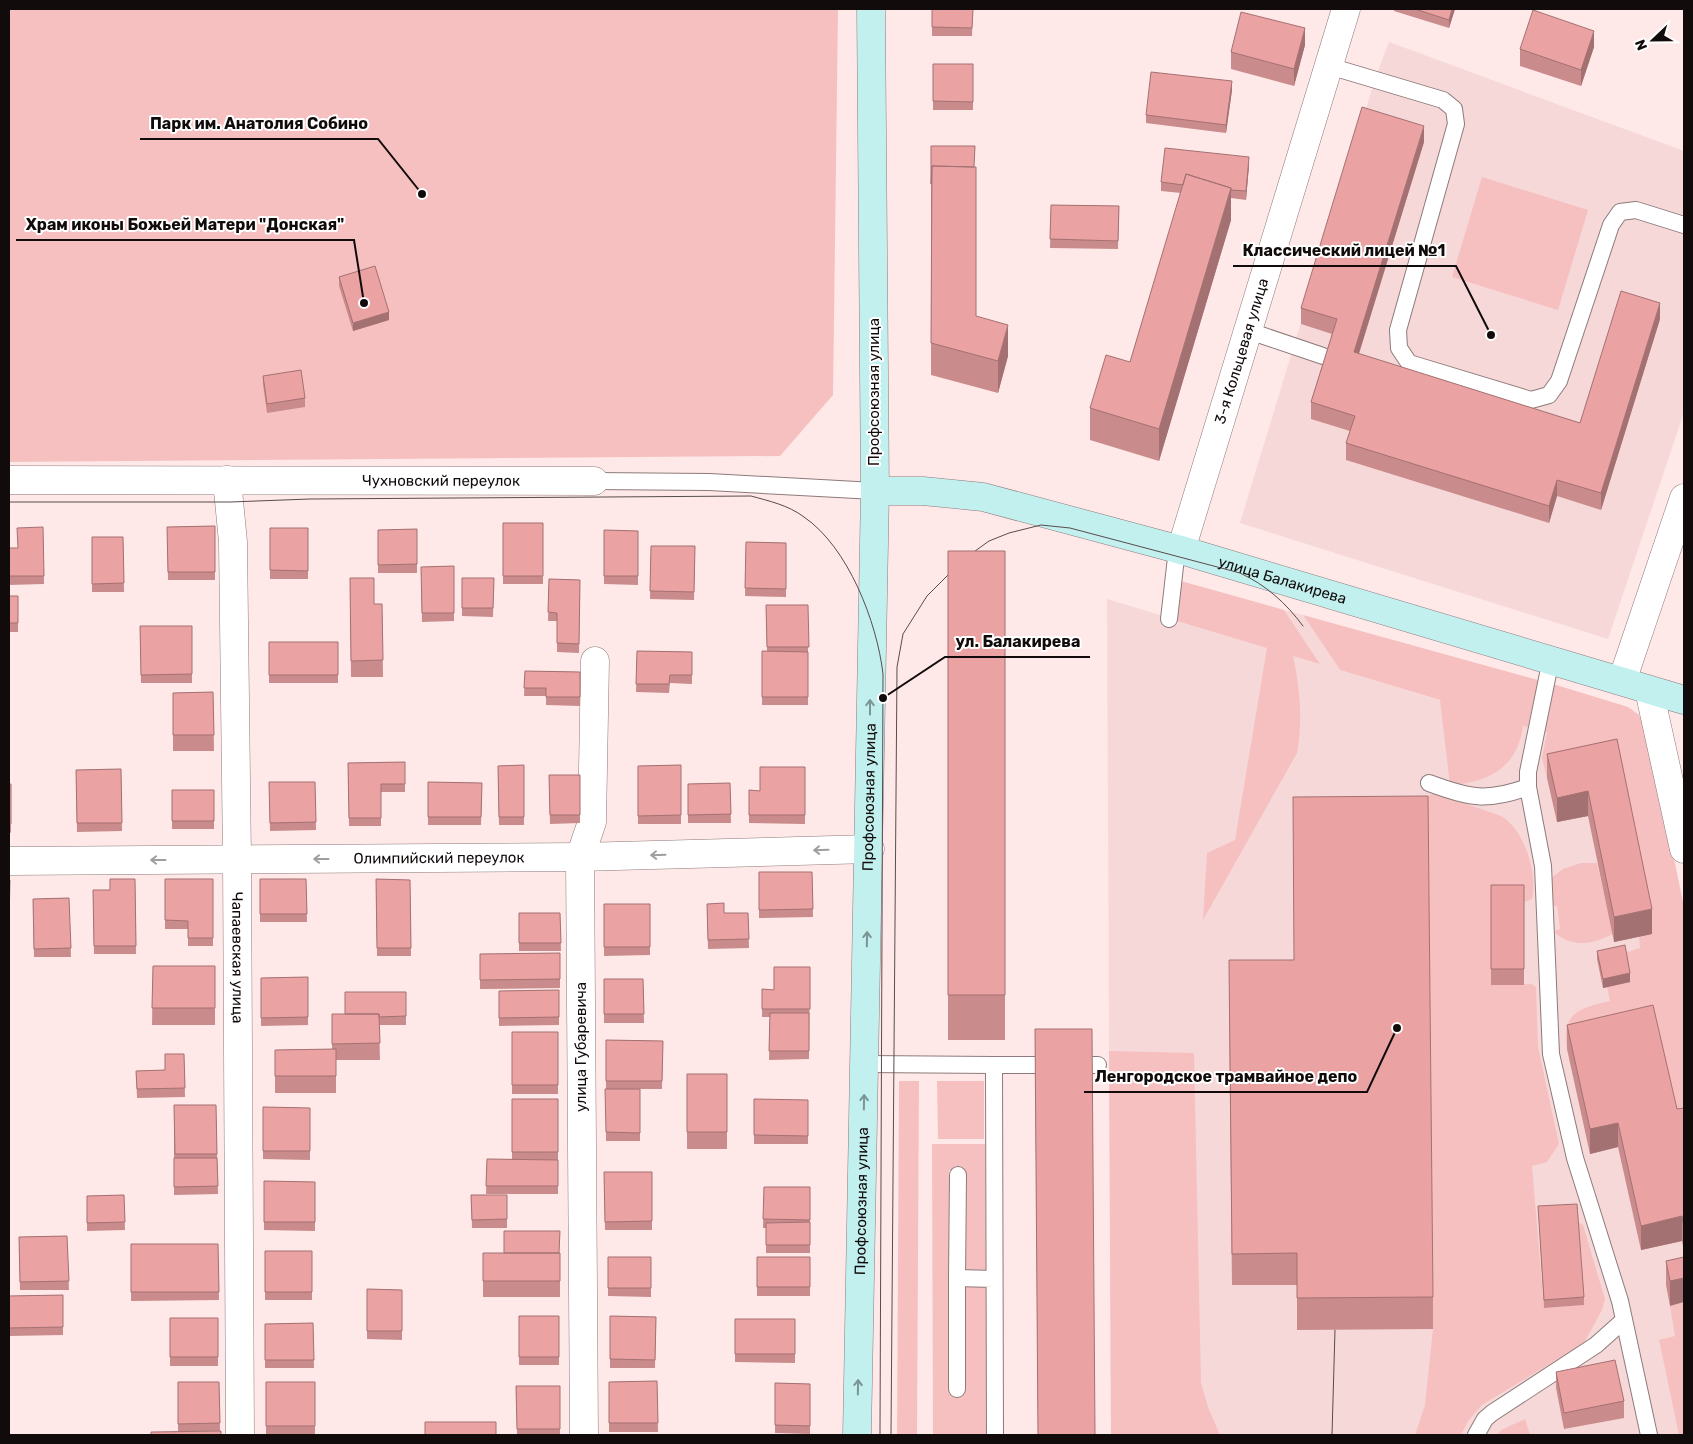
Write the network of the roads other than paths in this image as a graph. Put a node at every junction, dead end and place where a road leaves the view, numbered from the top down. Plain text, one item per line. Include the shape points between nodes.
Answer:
1 (871, 9) edge
2 (1346, 9) edge
3 (1330, 66) junction
4 (1684, 225) edge
5 (1249, 331) junction
6 (1324, 356) edge
7 (9, 480) edge
8 (226, 480) junction
9 (594, 481) joint
10 (875, 491) junction
11 (1684, 498) edge
12 (1179, 550) junction
13 (1169, 618) dead end
14 (1552, 659) junction
15 (595, 661) dead end
16 (1622, 681) junction
17 (1649, 690) junction
18 (1684, 700) edge
19 (1429, 783) dead end
20 (1528, 787) junction
21 (870, 849) junction
22 (1684, 849) edge
23 (580, 858) junction
24 (237, 859) junction
25 (9, 861) edge
26 (865, 1064) junction
27 (994, 1065) junction
28 (1098, 1065) dead end
29 (958, 1174) dead end
30 (957, 1278) junction
31 (994, 1279) junction
32 (1624, 1320) junction
33 (956, 1389) dead end
34 (240, 1435) edge
35 (584, 1435) edge
36 (857, 1435) edge
37 (995, 1435) edge
38 (1476, 1435) edge
39 (1649, 1435) edge

1 - 10 main road, Профсоюзная улица
2 - 3 street, 3-я Кольцевая улица
3 - 4 lane via 1443,100 1454,109 1456,124 1398,330 1399,348 1409,363 1531,400 1549,394 1559,381 1611,225 1620,212 1636,210
3 - 5 street, 3-я Кольцевая улица
5 - 6 lane
5 - 12 street, 3-я Кольцевая улица
7 - 8 street, Чухновский переулок
8 - 9 street, Чухновский переулок
8 - 24 street, Чапаевская улица via 233,542
9 - 10 lane, Чухновский переулок via 709,482
10 - 12 main road, улица Балакирева via 923,491 983,497
21 -> 10 main road, Профсоюзная улица via 870,648
11 - 16 street
12 - 13 lane
12 - 14 main road, улица Балакирева
14 - 16 main road, улица Балакирева
14 - 20 lane via 1530,758
15 - 23 street, улица Губаревича via 592,822
16 - 17 main road, улица Балакирева
17 - 18 main road, улица Балакирева
17 - 22 street
19 - 20 lane via 1482,798
20 - 32 lane via 1543,866 1551,1054 1575,1158
21 -> 23 street, Олимпийский переулок
26 -> 21 main road, Профсоюзная улица
23 -> 24 street, Олимпийский переулок
23 - 35 street, улица Губаревича
24 -> 25 street, Олимпийский переулок
24 - 34 street, Чапаевская улица
26 - 27 lane
36 -> 26 main road, Профсоюзная улица
27 - 28 lane
27 - 31 lane
29 - 30 lane
30 - 31 lane
30 - 33 lane
31 - 37 lane
32 - 38 lane via 1596,1346 1492,1413
32 - 39 lane

